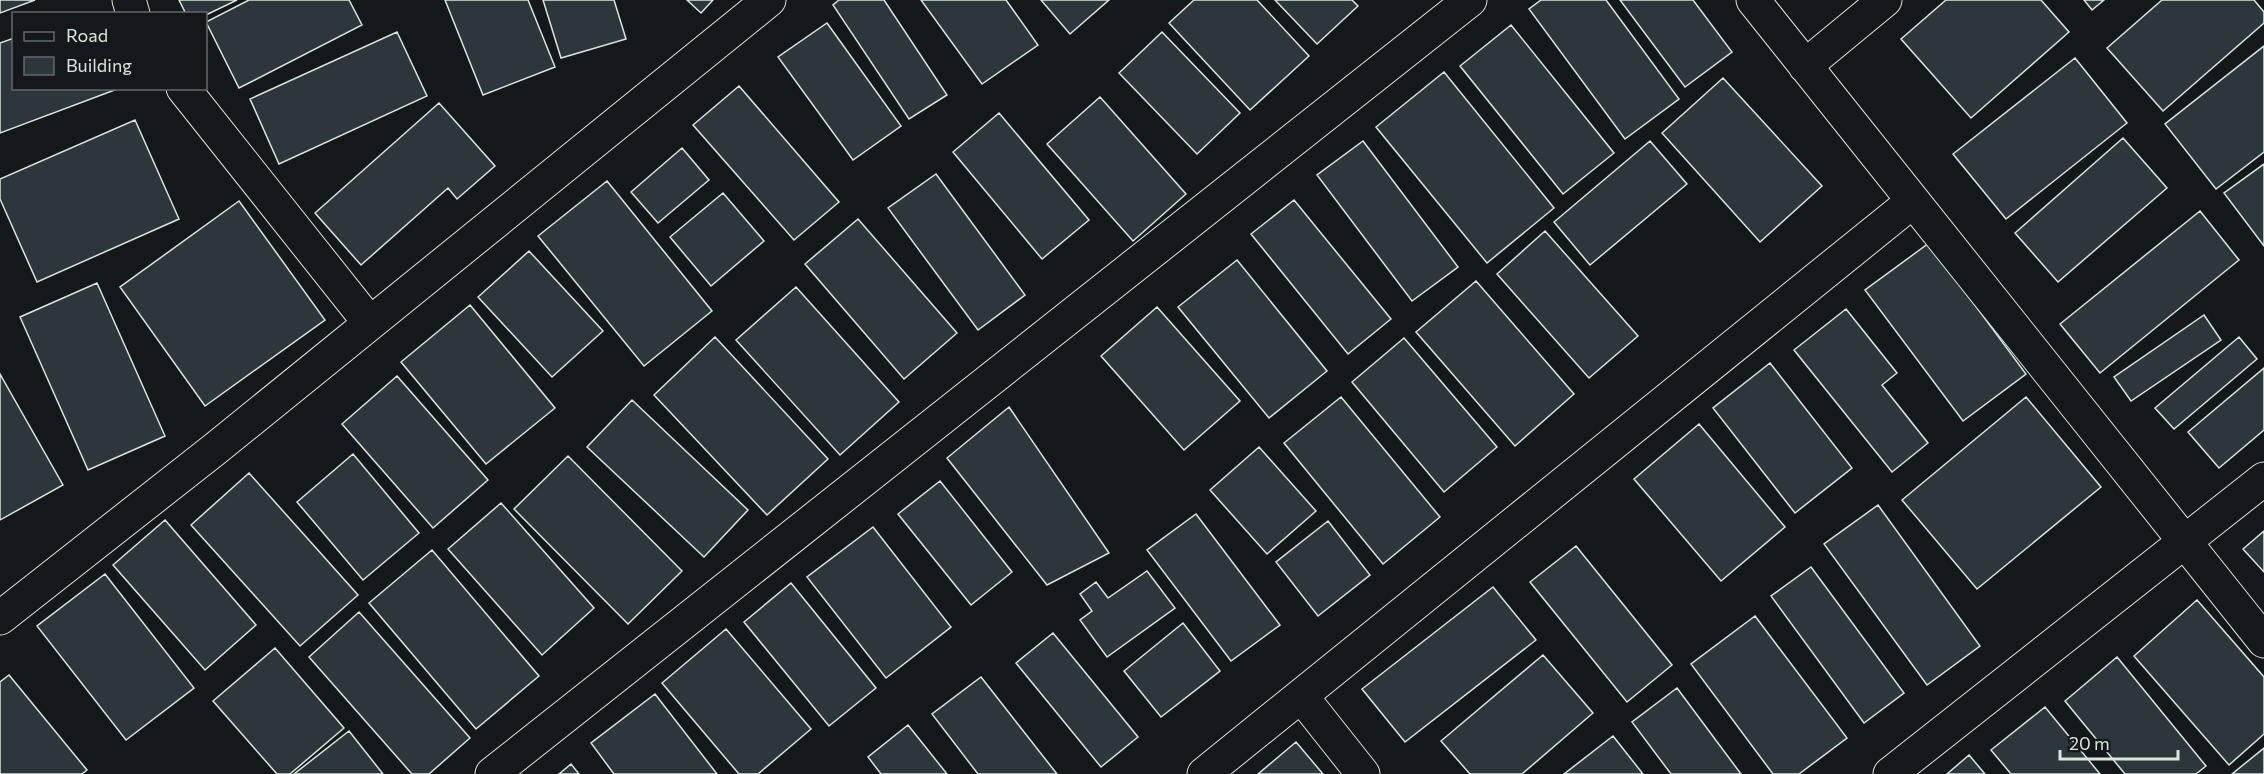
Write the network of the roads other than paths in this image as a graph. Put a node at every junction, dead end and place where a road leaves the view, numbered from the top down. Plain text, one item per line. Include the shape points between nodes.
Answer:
1 (769, 0) edge
2 (1470, 0) edge
3 (1753, 0) edge
4 (1886, 0) edge
5 (1805, 66) junction
6 (185, 90) edge
7 (1912, 202) junction
8 (369, 322) junction
9 (2264, 479) edge
10 (2186, 540) junction
11 (0, 618) edge
12 (2264, 641) edge
13 (1302, 697) junction
14 (492, 774) edge
15 (1204, 774) edge
16 (1363, 774) edge
17 (1890, 774) edge

1 - 8 street
2 - 14 street
3 - 5 street
4 - 5 street
5 - 7 street
6 - 8 street
7 - 10 street
7 - 13 street
8 - 11 street
9 - 10 street
10 - 12 street
10 - 17 street
13 - 15 street
13 - 16 street

